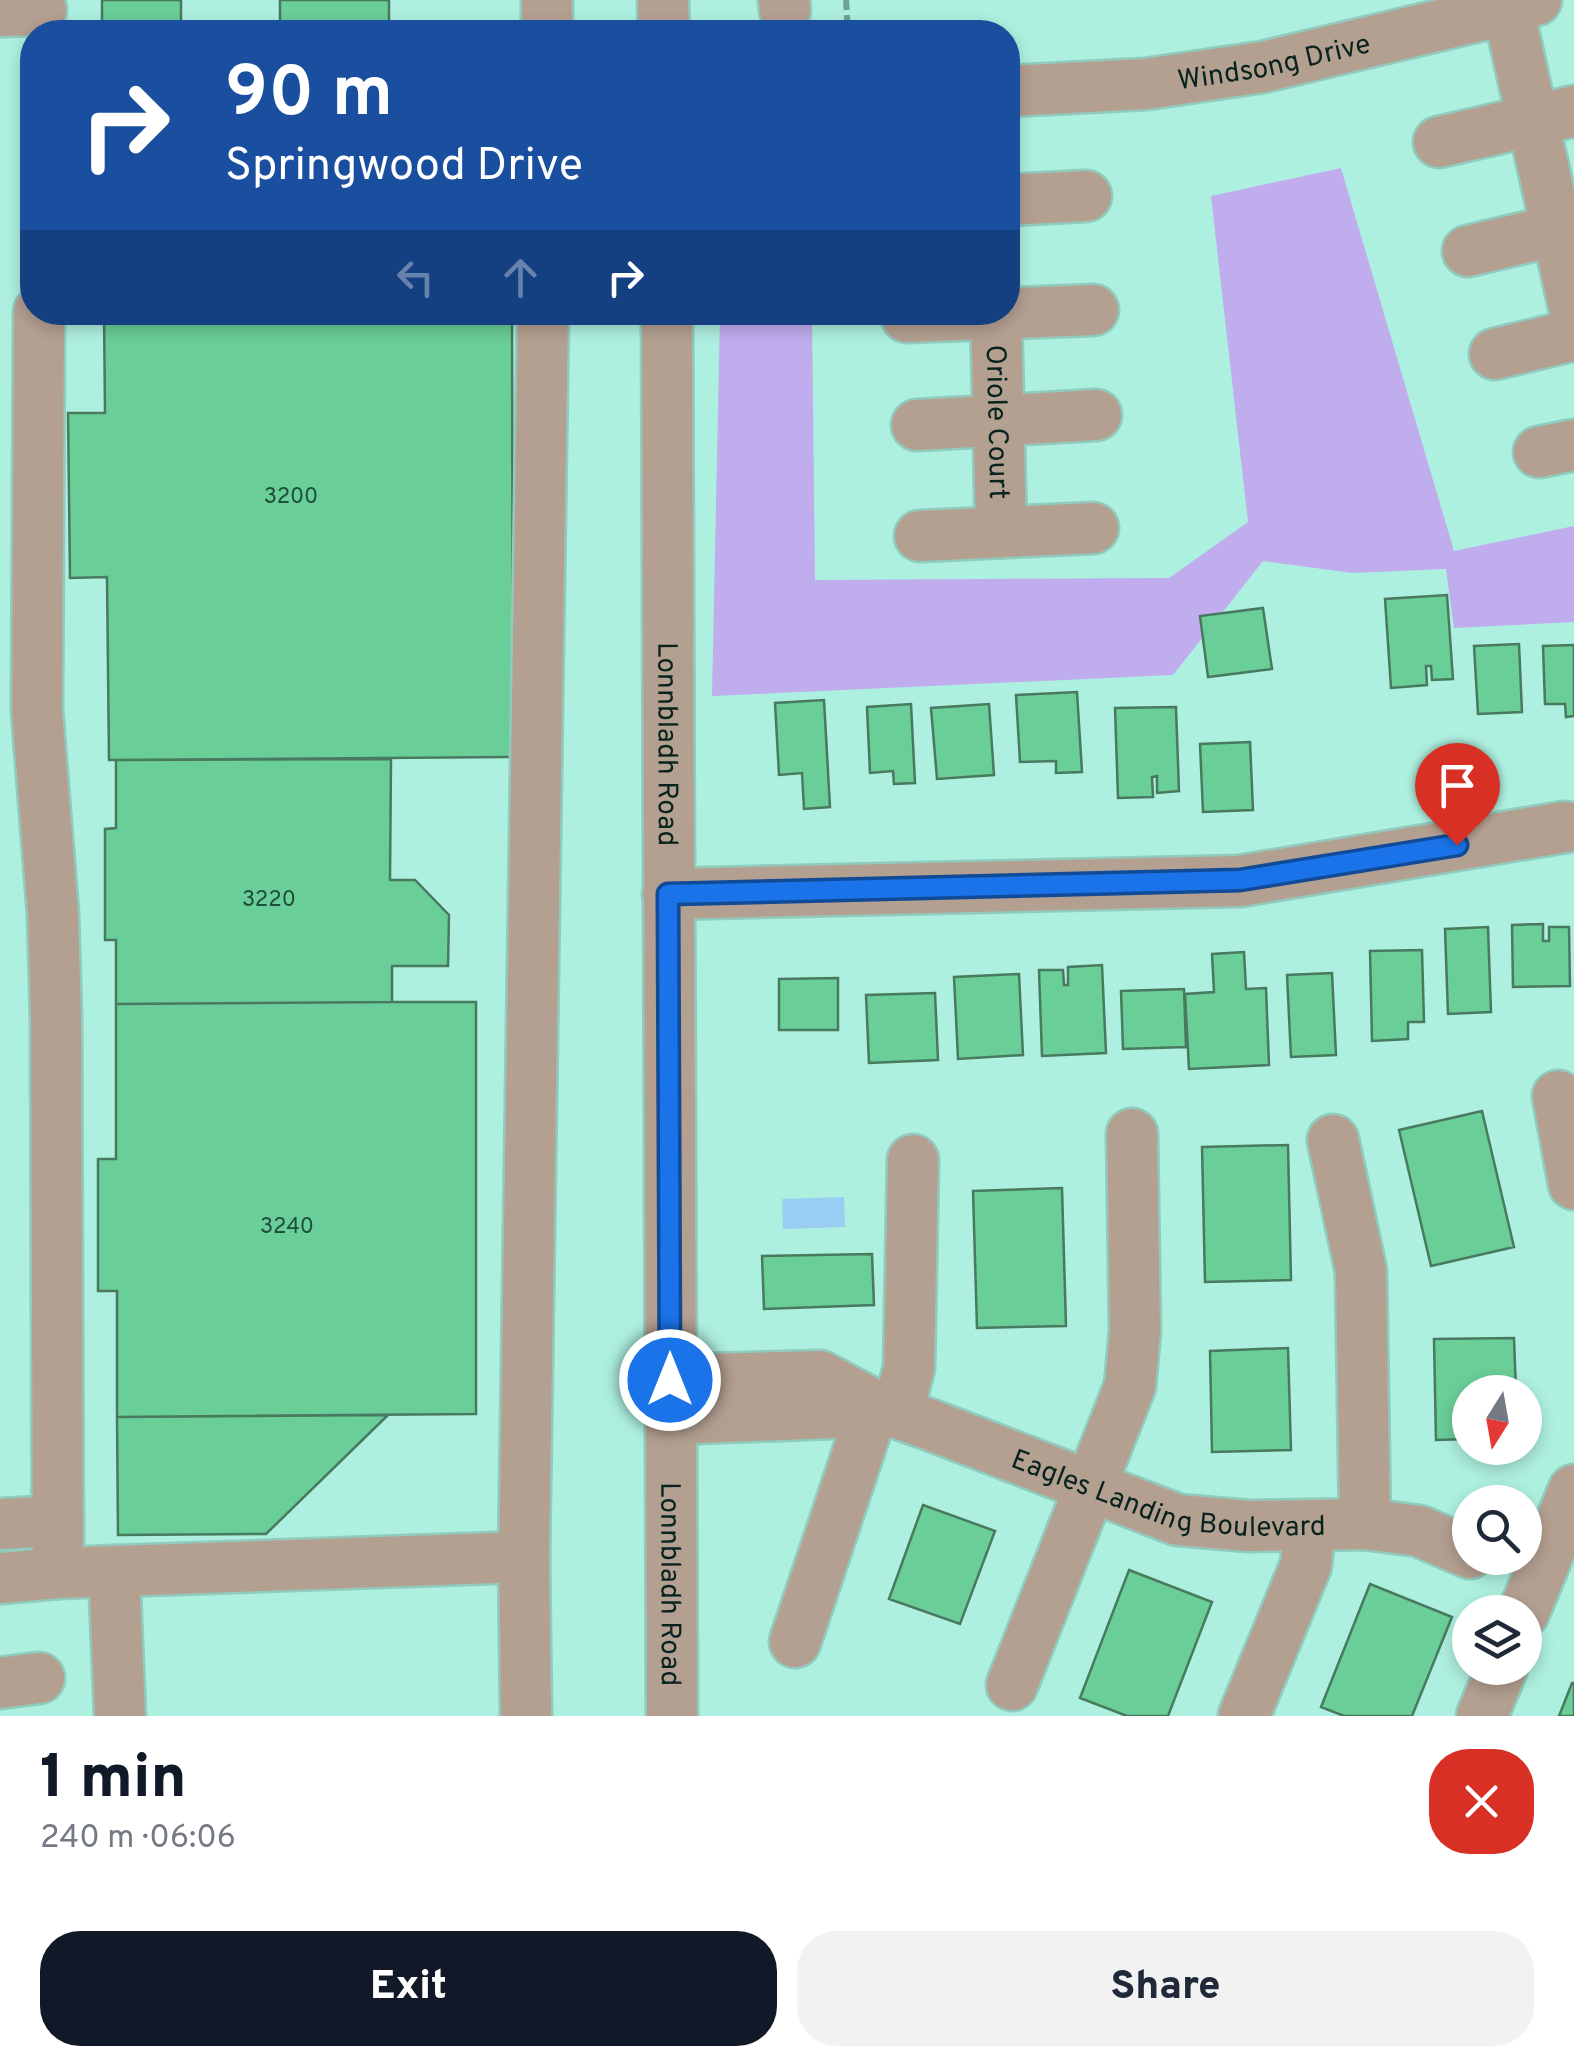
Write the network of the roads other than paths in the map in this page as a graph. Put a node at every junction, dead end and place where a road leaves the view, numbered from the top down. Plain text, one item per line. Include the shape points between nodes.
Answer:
1 (1500, 6) edge
2 (1020, 90) edge
3 (1553, 116) edge
4 (1439, 142) dead end
5 (1086, 196) dead end
6 (1020, 199) edge
7 (1566, 228) edge
8 (1468, 251) dead end
9 (1574, 306) edge
10 (1093, 310) dead end
11 (1020, 312) edge
12 (38, 325) edge
13 (543, 325) edge
14 (667, 325) edge
15 (996, 325) edge
16 (1574, 335) edge
17 (1494, 354) dead end
18 (1096, 415) dead end
19 (999, 421) junction
20 (917, 425) dead end
21 (19, 524) edge
22 (1093, 528) dead end
23 (1001, 532) junction
24 (920, 536) dead end
25 (1566, 828) dead end
26 (668, 894) junction
27 (1558, 1096) dead end
28 (1132, 1134) dead end
29 (1333, 1140) dead end
30 (913, 1160) dead end
31 (1574, 1184) edge
32 (671, 1399) junction
33 (886, 1410) junction
34 (1090, 1486) junction
35 (1574, 1490) edge
36 (58, 1521) junction
37 (0, 1524) edge
38 (1366, 1524) junction
39 (1310, 1525) junction
40 (1452, 1545) edge
41 (524, 1557) junction
42 (114, 1572) junction
43 (58, 1574) junction
44 (1503, 1575) edge
45 (0, 1578) edge
46 (1529, 1595) edge
47 (1530, 1595) edge
48 (795, 1642) dead end
49 (1012, 1685) dead end
50 (1495, 1685) edge
51 (120, 1716) edge
52 (526, 1716) edge
53 (672, 1716) edge
54 (1244, 1716) edge
55 (1482, 1716) edge

1 - 2 street, Windsong Drive via 1263,67 1146,84
1 - 3 street
3 - 4 street
3 - 7 street
5 - 6 street
7 - 8 street
7 - 9 street
10 - 11 street
12 - 21 street
13 - 41 street
14 - 26 street, Lonnbladh Road
15 - 19 street, Oriole Court
16 - 17 street
18 - 19 street
19 - 20 street
19 - 23 street, Oriole Court
21 - 36 street via 53,914
22 - 23 street
23 - 24 street
25 - 26 street via 1240,880
26 - 32 street, Lonnbladh Road
27 - 31 street
28 - 34 street via 1130,1386
29 - 38 street via 1361,1271
30 - 33 street via 909,1368
32 - 33 street, Eagles Landing Boulevard via 820,1376
32 - 53 street, Lonnbladh Road
33 - 34 street, Eagles Landing Boulevard
33 - 48 street
34 - 39 street, Eagles Landing Boulevard via 1178,1520
34 - 49 street
35 - 47 street
36 - 37 street
36 - 43 street
38 - 39 street, Eagles Landing Boulevard
38 - 40 street, Eagles Landing Boulevard via 1419,1531
39 - 54 street via 1306,1565
41 - 42 street
41 - 52 street
42 - 43 street
42 - 51 street
43 - 45 street
44 - 46 street
50 - 55 street

